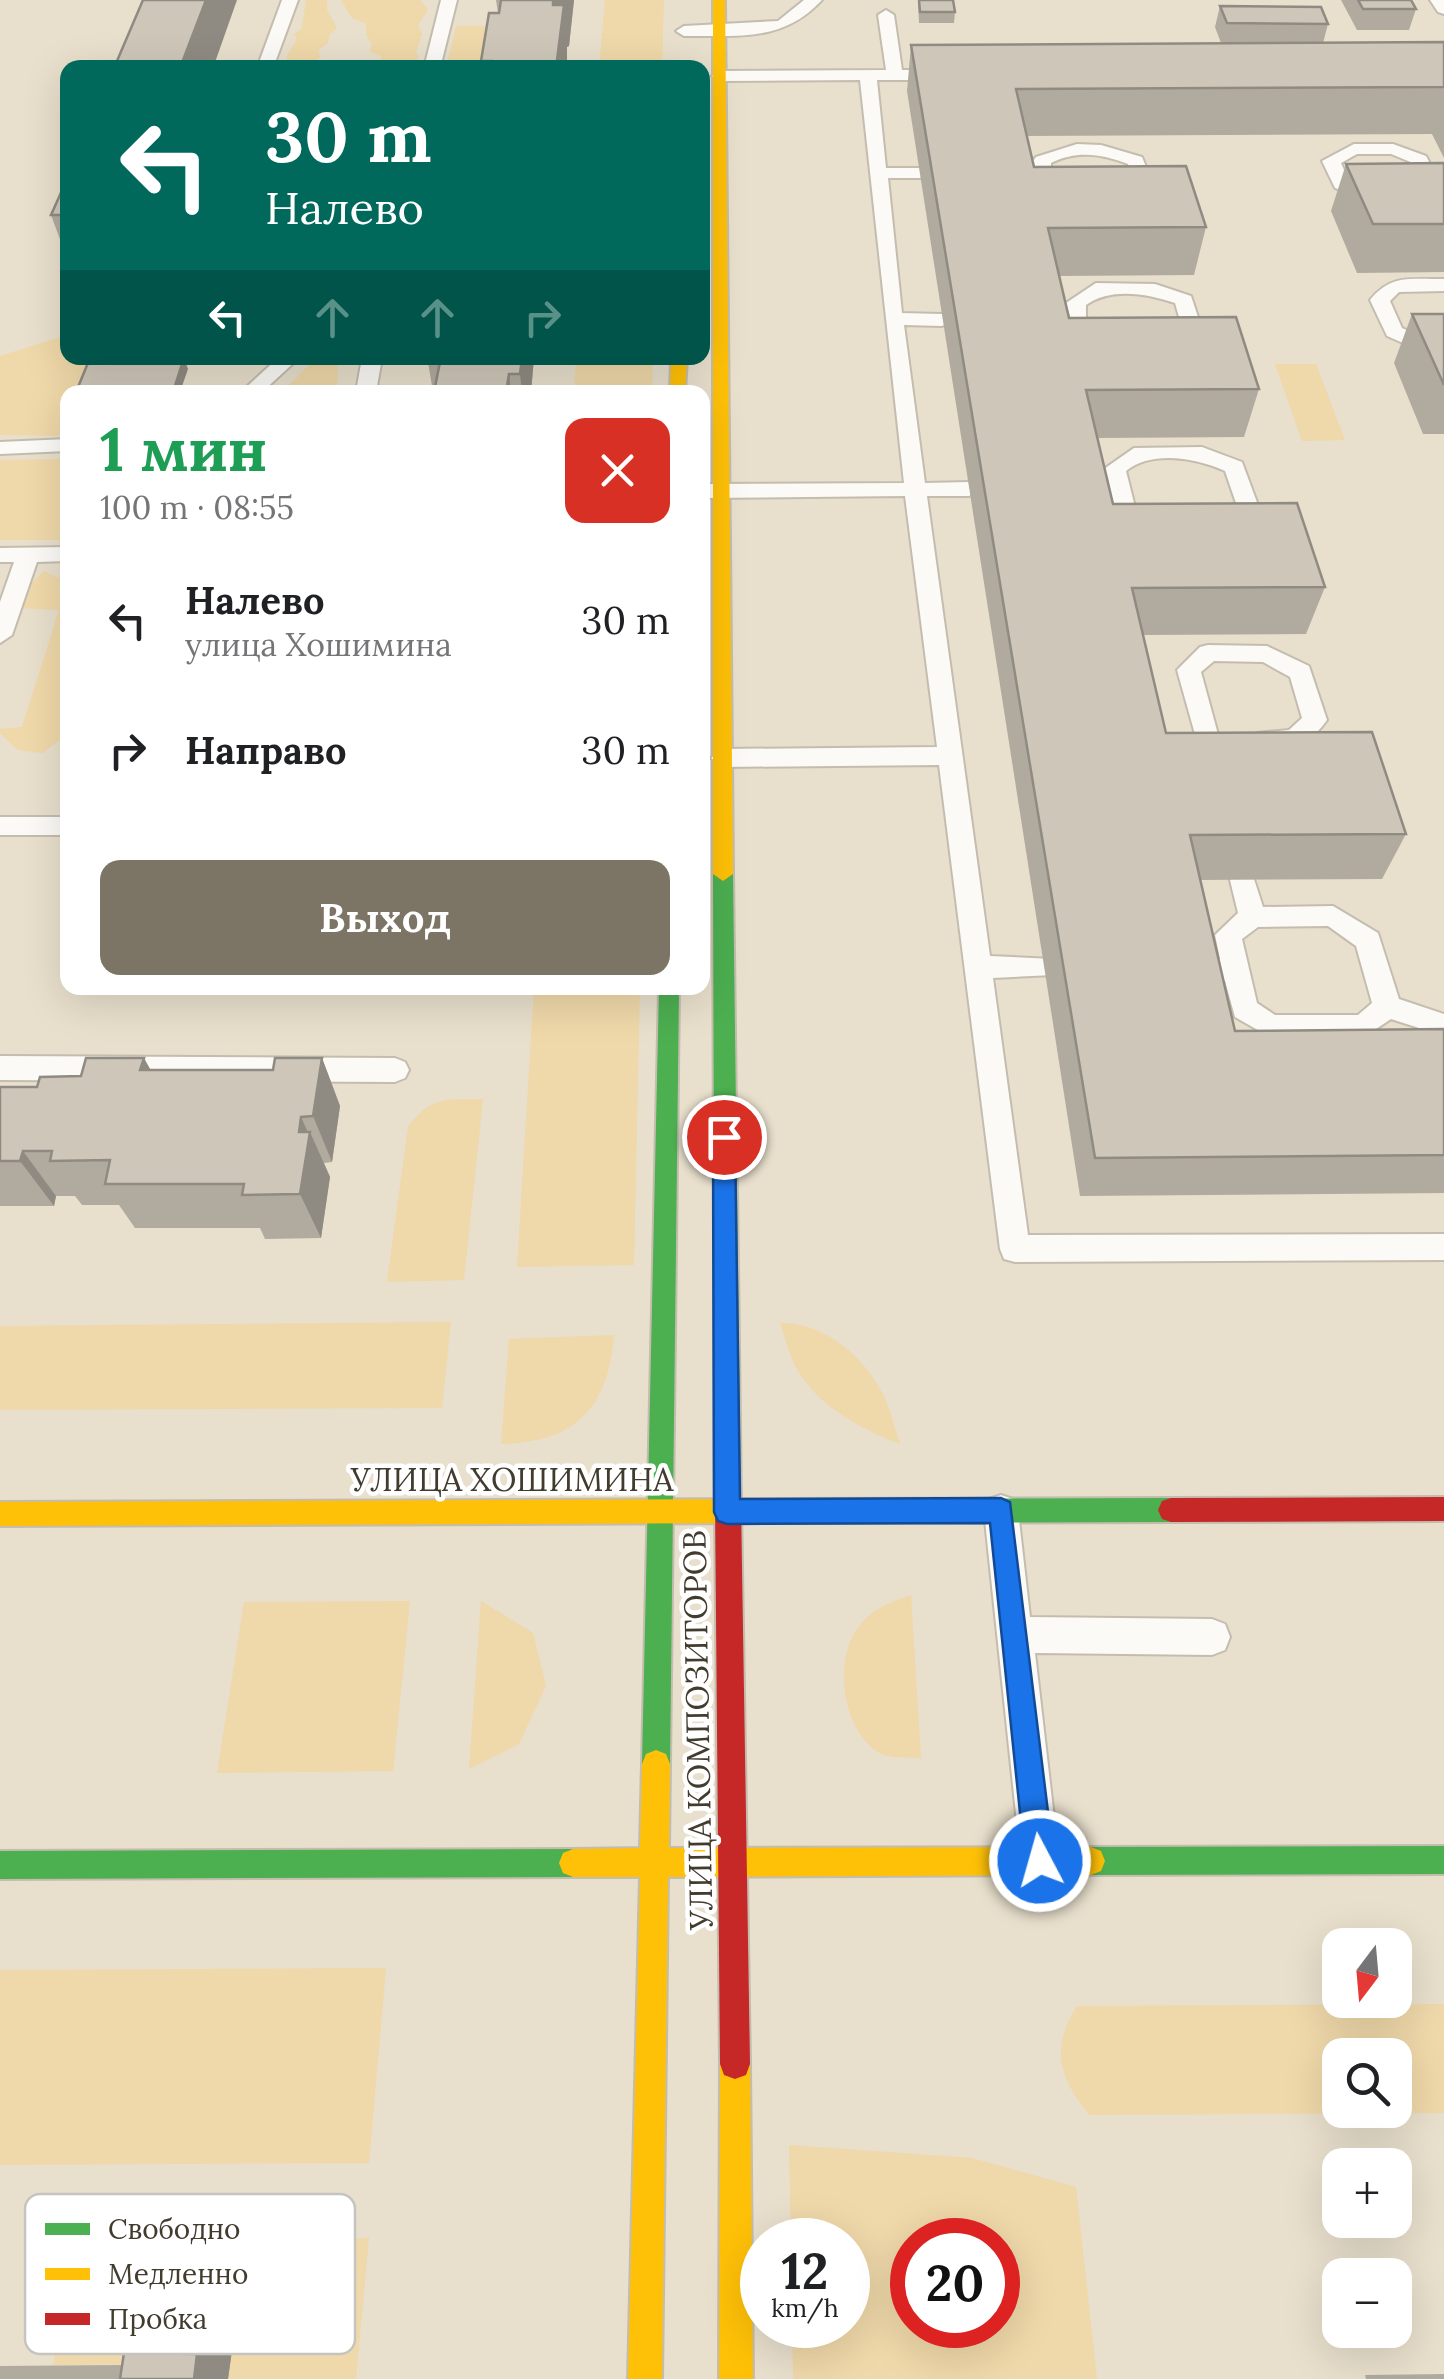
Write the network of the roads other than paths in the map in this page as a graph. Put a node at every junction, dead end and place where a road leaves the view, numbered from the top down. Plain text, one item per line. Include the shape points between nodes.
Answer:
1 (290, 0) edge
2 (684, 0) edge
3 (719, 0) edge
4 (814, 0) edge
5 (1438, 0) edge
6 (447, 2) edge
7 (1444, 8) edge
8 (886, 15) dead end
9 (719, 30) junction
10 (684, 40) joint
11 (268, 60) edge
12 (434, 60) edge
13 (974, 75) edge
14 (720, 76) junction
15 (868, 76) junction
16 (895, 76) junction
17 (1435, 171) edge
18 (878, 172) junction
19 (920, 173) edge
20 (1042, 178) edge
21 (1109, 198) edge
22 (1444, 285) edge
23 (893, 319) junction
24 (942, 320) edge
25 (1076, 324) edge
26 (1444, 346) edge
27 (1159, 349) edge
28 (282, 365) edge
29 (258, 385) edge
30 (60, 445) edge
31 (0, 448) edge
32 (1086, 488) edge
33 (1120, 488) junction
34 (969, 489) dead end
35 (712, 490) edge
36 (916, 490) junction
37 (713, 552) edge
38 (60, 554) edge
39 (0, 555) edge
40 (28, 555) junction
41 (0, 635) edge
42 (1226, 740) junction
43 (951, 756) junction
44 (722, 758) junction
45 (1218, 779) edge
46 (0, 826) edge
47 (60, 826) edge
48 (1244, 880) edge
49 (1252, 917) junction
50 (1043, 966) dead end
51 (978, 967) junction
52 (1193, 970) edge
53 (1236, 970) junction
54 (669, 995) edge
55 (1386, 1006) junction
56 (1444, 1025) edge
57 (0, 1068) edge
58 (395, 1070) dead end
59 (1444, 1248) edge
60 (1444, 1509) edge
61 (1001, 1510) junction
62 (661, 1511) junction
63 (727, 1512) junction
64 (0, 1514) edge
65 (1015, 1634) junction
66 (1212, 1636) dead end
67 (1444, 1860) edge
68 (1040, 1861) junction
69 (652, 1862) junction
70 (734, 1862) junction
71 (0, 1865) edge
72 (645, 2379) edge
73 (736, 2379) edge

1 - 11 lane
2 - 10 street
3 - 9 street, УЛИЦА КОМПОЗИТОРОВ
4 - 9 lane via 783,25
5 - 7 lane
6 - 12 lane
8 - 16 lane
9 - 10 lane
9 - 14 street, УЛИЦА КОМПОЗИТОРОВ
13 - 16 lane
14 - 15 lane
14 - 35 street, УЛИЦА КОМПОЗИТОРОВ
15 - 16 lane
15 - 18 lane
17 - 17 lane via 1432,184 1414,198 1370,198 1340,184 1331,161 1354,149 1393,149
18 - 19 lane
18 - 23 lane
20 - 21 lane via 1042,161 1060,150 1109,150 1136,161 1145,186
22 - 26 lane via 1394,286 1380,300 1394,332
23 - 24 lane
23 - 36 lane
25 - 27 lane via 1076,304 1096,289 1155,290 1184,300 1193,332 1175,349
28 - 29 lane
30 - 31 lane
32 - 33 lane
33 - 33 lane via 1125,510 1158,530 1221,530 1246,505 1234,468 1202,453 1134,454 1115,469
34 - 36 lane
35 - 36 lane
35 - 37 street, УЛИЦА КОМПОЗИТОРОВ
36 - 43 lane
37 - 44 street, УЛИЦА КОМПОЗИТОРОВ
38 - 40 lane
39 - 40 lane
40 - 41 lane
42 - 42 lane via 1189,670 1208,653 1267,654 1301,672 1315,720 1294,738
42 - 45 lane
43 - 44 lane
43 - 51 lane
44 - 63 street, УЛИЦА КОМПОЗИТОРОВ
46 - 47 lane
48 - 49 lane
49 - 53 lane via 1228,935
49 - 55 lane via 1333,916 1368,940
50 - 51 lane
51 - 59 lane via 1015,1249
52 - 53 lane
53 - 55 lane via 1245,1009 1270,1026 1364,1026
54 - 62 street, УЛИЦА КОМПОЗИТОРОВ
55 - 56 lane
57 - 58 lane
60 - 61 street, УЛИЦА ХОШИМИНА
61 - 63 street, УЛИЦА ХОШИМИНА
61 - 65 lane
62 - 63 street, УЛИЦА ХОШИМИНА
62 - 64 street, УЛИЦА ХОШИМИНА
62 - 69 street, УЛИЦА КОМПОЗИТОРОВ
63 - 70 street, УЛИЦА КОМПОЗИТОРОВ
65 - 66 lane
65 - 68 lane
67 - 68 street
68 - 70 street
69 - 70 street
69 - 71 street
69 - 72 street, УЛИЦА КОМПОЗИТОРОВ
70 - 73 street, УЛИЦА КОМПОЗИТОРОВ

